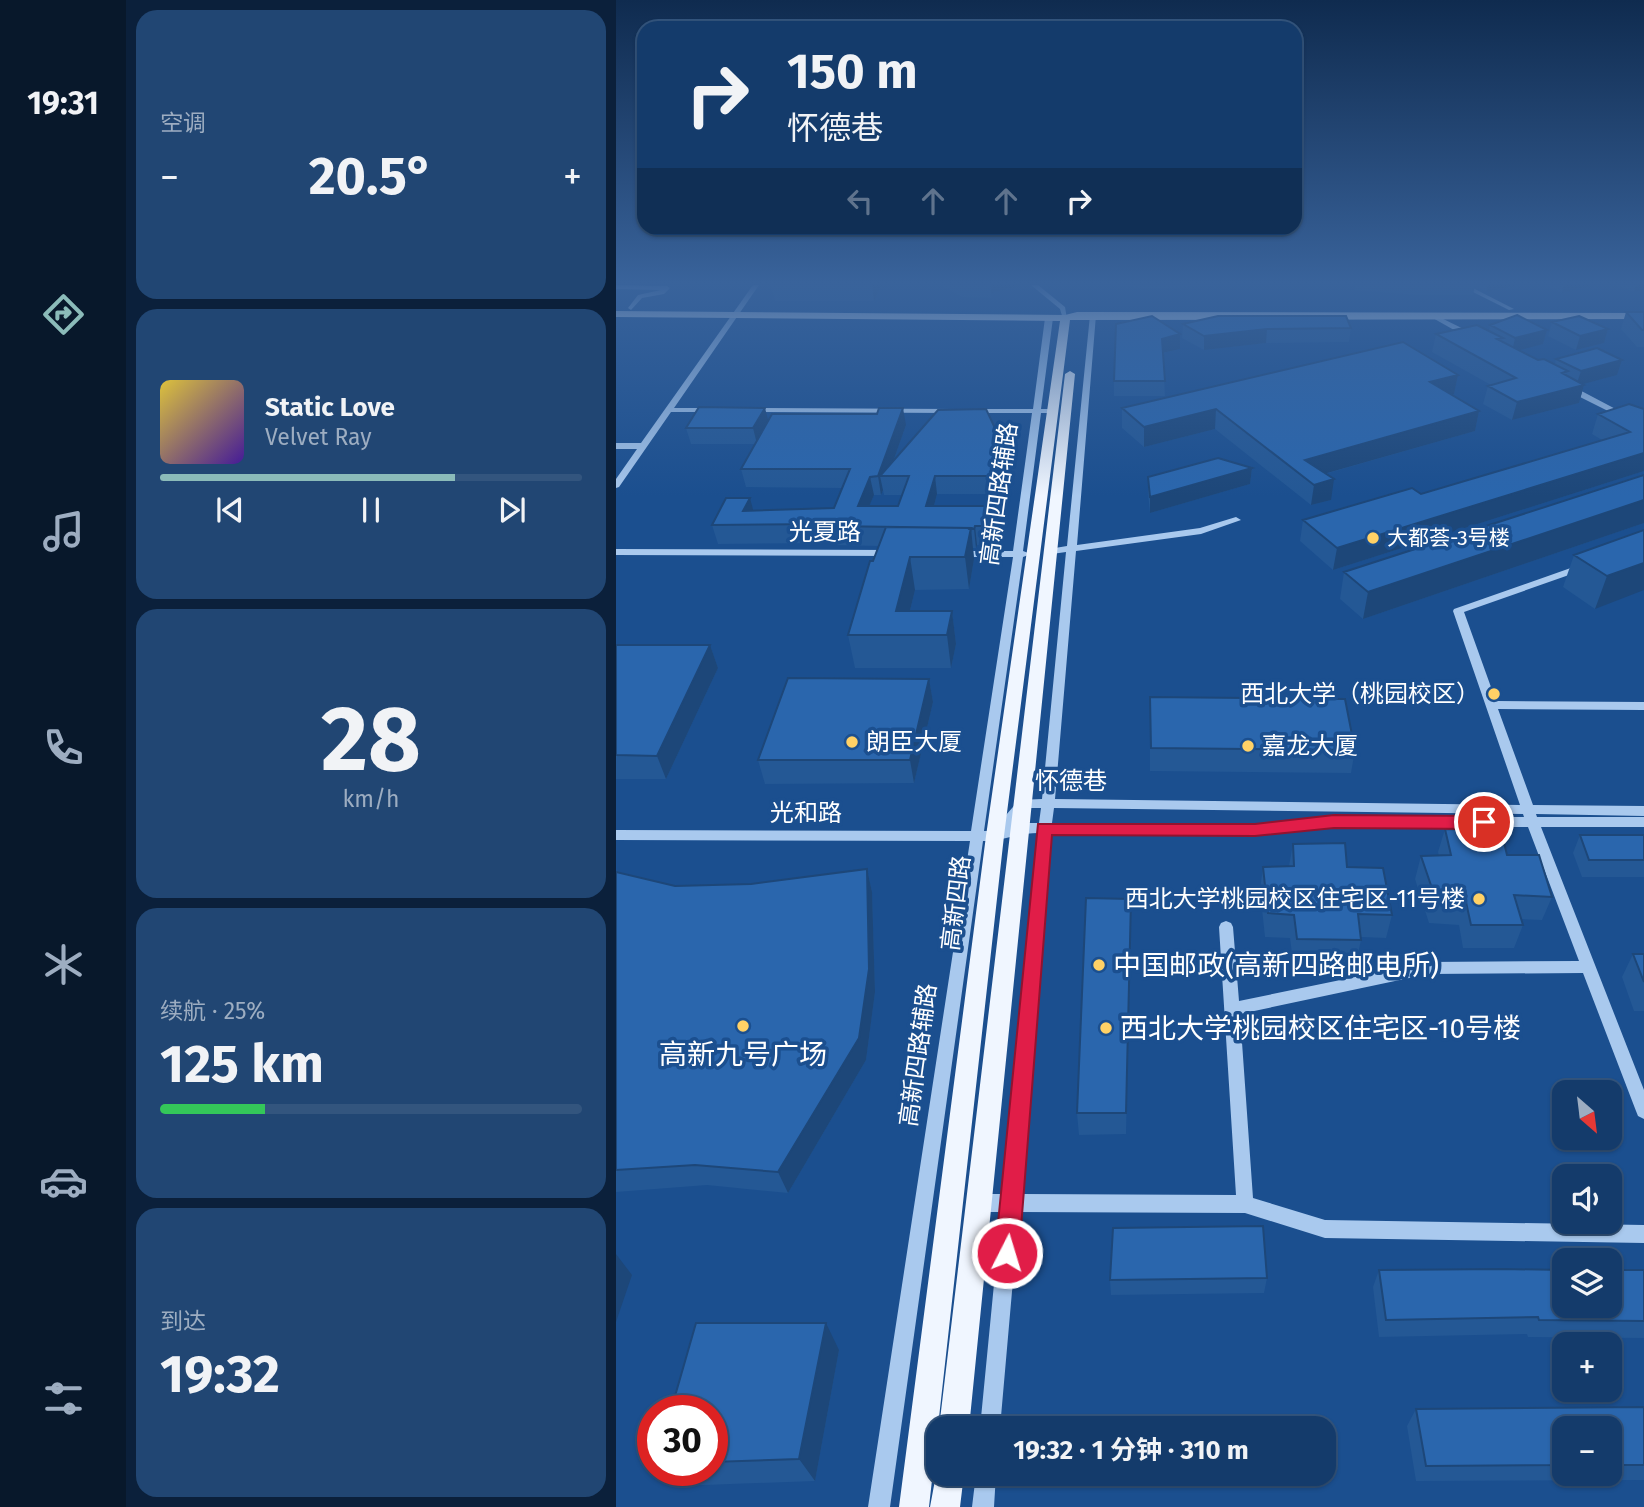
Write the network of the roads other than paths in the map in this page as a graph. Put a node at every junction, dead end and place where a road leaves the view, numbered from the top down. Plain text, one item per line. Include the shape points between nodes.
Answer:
1 (706, 355) edge
2 (1059, 355) edge
3 (1065, 355) edge
4 (1562, 384) edge
5 (667, 410) junction
6 (725, 410) edge
7 (739, 410) edge
8 (1045, 411) junction
9 (1644, 427) edge
10 (616, 446) edge
11 (642, 446) junction
12 (616, 485) edge
13 (1236, 520) dead end
14 (616, 552) edge
15 (1043, 552) junction
16 (907, 553) edge
17 (949, 554) edge
18 (1594, 562) edge
19 (1491, 705) junction
20 (1644, 706) edge
21 (1024, 803) junction
22 (1047, 803) junction
23 (1644, 811) edge
24 (1531, 816) junction
25 (1644, 822) edge
26 (1022, 828) junction
27 (1044, 828) junction
28 (616, 835) edge
29 (986, 836) junction
30 (1226, 927) dead end
31 (1589, 967) junction
32 (1231, 1009) junction
33 (1644, 1111) edge
34 (979, 1203) junction
35 (1011, 1203) junction
36 (1245, 1204) junction
37 (1644, 1234) edge
38 (955, 1416) edge
39 (991, 1416) edge
40 (948, 1486) edge
41 (985, 1486) edge
42 (879, 1507) edge
43 (914, 1507) edge
44 (945, 1507) edge
45 (983, 1507) edge

1 - 5 street
2 - 8 main road, 高新四路
3 - 15 main road, 高新四路
4 - 9 street
5 - 6 street
5 - 11 street
7 - 8 street
8 - 15 main road, 高新四路
10 - 11 street
11 - 12 street
13 - 15 street via 1201,531
14 - 16 street, 光夏路
15 - 17 street
15 - 21 main road, 高新四路
15 - 22 street
15 - 29 main road, 高新四路
18 - 19 street via 1458,611
19 - 20 street
19 - 24 street
21 - 22 street, 怀德巷
21 - 26 main road, 高新四路
21 - 29 street, 怀德巷
22 - 24 street, 怀德巷
22 - 27 street
23 - 24 street, 怀德巷
24 - 25 street, 怀德巷
24 - 27 street, 怀德巷 via 1334,822 1255,830
24 - 31 street
26 - 27 street, 怀德巷
26 - 29 street, 怀德巷
26 - 34 main road, 高新四路
27 - 35 street
28 - 29 street, 光和路
29 - 42 street, 高新四路辅路
29 - 43 main road, 高新四路
30 - 32 street
31 - 32 street via 1428,968
31 - 33 street
32 - 36 street
34 - 35 street
34 - 38 main road, 高新四路
35 - 36 street
35 - 39 street
36 - 37 street via 1325,1229
40 - 44 main road
41 - 45 street

